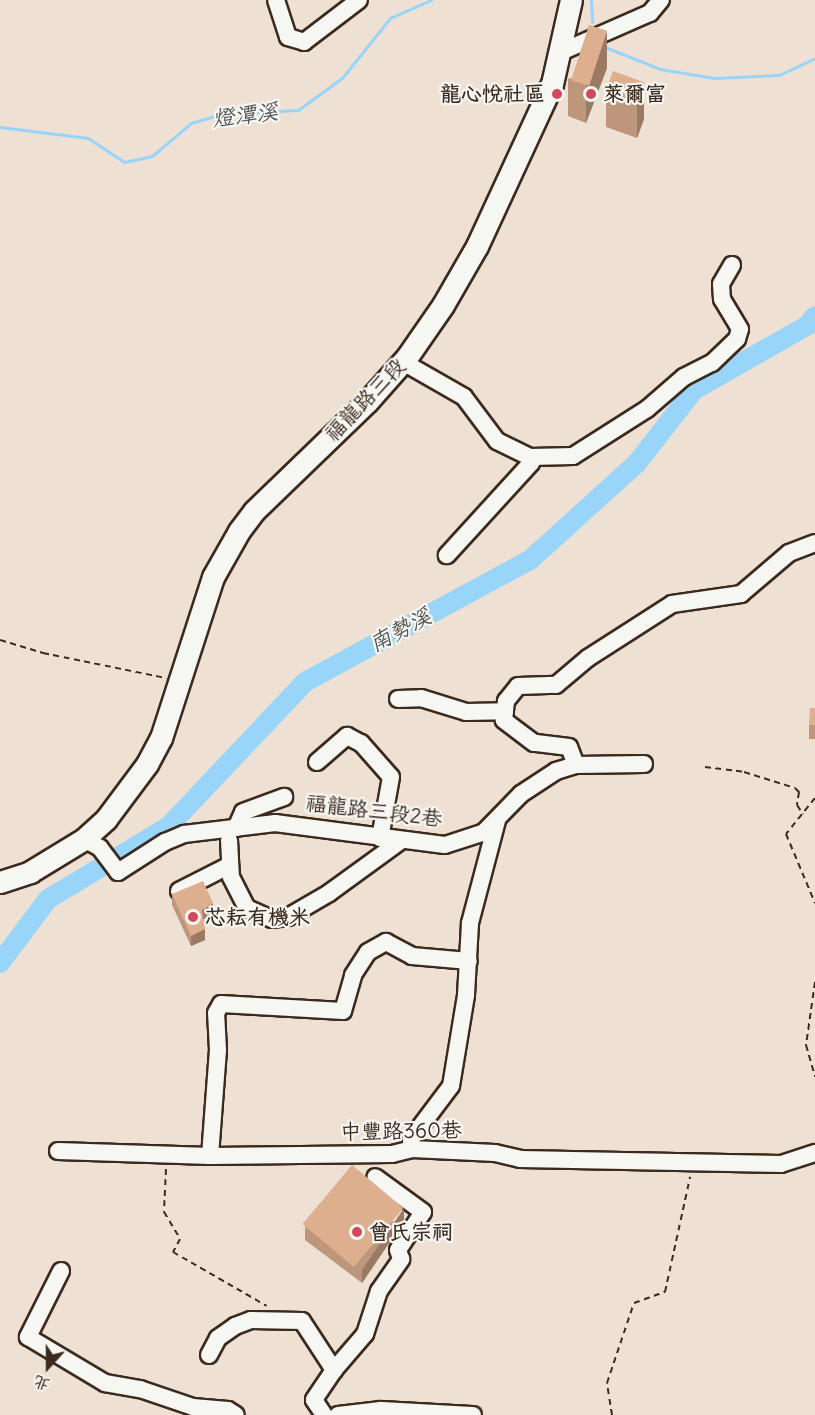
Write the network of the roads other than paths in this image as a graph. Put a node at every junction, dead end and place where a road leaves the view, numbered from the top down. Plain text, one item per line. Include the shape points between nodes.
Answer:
1 (276, 0) edge
2 (359, 0) edge
3 (571, 0) edge
4 (661, 0) edge
5 (561, 52) junction
6 (732, 265) dead end
7 (403, 362) junction
8 (530, 457) junction
9 (815, 543) edge
10 (447, 555) dead end
11 (398, 699) dead end
12 (505, 711) junction
13 (317, 762) dead end
14 (644, 764) dead end
15 (576, 765) junction
16 (284, 797) dead end
17 (497, 821) junction
18 (232, 834) junction
19 (380, 838) junction
20 (402, 840) junction
21 (92, 844) junction
22 (230, 865) junction
23 (5, 876) edge
24 (179, 891) edge
25 (470, 961) junction
26 (412, 1149) junction
27 (58, 1151) dead end
28 (815, 1153) edge
29 (210, 1156) junction
30 (375, 1177) dead end
31 (61, 1271) dead end
32 (209, 1355) dead end
33 (334, 1370) junction
34 (236, 1415) edge
35 (324, 1415) edge
36 (338, 1415) edge
37 (473, 1415) edge

1 - 2 street via 288,37 304,42
3 - 5 main road, 福龍路三段
4 - 5 street via 650,13
5 - 7 main road, 福龍路三段 via 531,135 482,236 443,305
6 - 8 street via 721,284 722,299 740,329 736,339 712,363 684,377 647,409 573,456
7 - 8 street via 464,397 486,431 497,441
7 - 21 main road, 福龍路三段 via 367,402 272,492 239,531 213,577 161,738
8 - 10 street via 531,463
9 - 12 street via 789,553 741,594 672,604 588,658 556,685 518,686 506,701
11 - 12 street via 421,698 466,712
12 - 15 street via 504,720 534,743 569,747
13 - 19 street via 347,736 361,743 391,777
14 - 15 street, 福龍路三段2巷
15 - 17 street, 福龍路三段2巷 via 537,781
16 - 18 street via 243,813
17 - 20 street, 福龍路三段2巷 via 477,836 458,843
17 - 25 street via 470,923
18 - 19 street, 福龍路三段2巷 via 285,822
18 - 21 street, 福龍路三段2巷 via 184,834 118,872
18 - 22 street
19 - 20 street, 福龍路三段2巷
20 - 22 street via 329,893 288,917 272,919 247,908 231,877
21 - 23 main road, 福龍路三段
22 - 24 street
25 - 26 street via 451,1086 411,1139
25 - 29 street via 412,956 386,942 368,952 353,975 343,1011 221,1004 216,1013 218,1050
26 - 28 street, 中豐路360巷 via 495,1153 531,1160 781,1164
26 - 29 street, 中豐路360巷 via 392,1154
27 - 29 street, 中豐路360巷
30 - 33 street via 423,1212 398,1250 401,1259 379,1291 364,1334
31 - 34 street via 28,1337 105,1383
32 - 33 street via 218,1338 251,1320 302,1321
33 - 35 street via 314,1400
36 - 37 street via 381,1410

